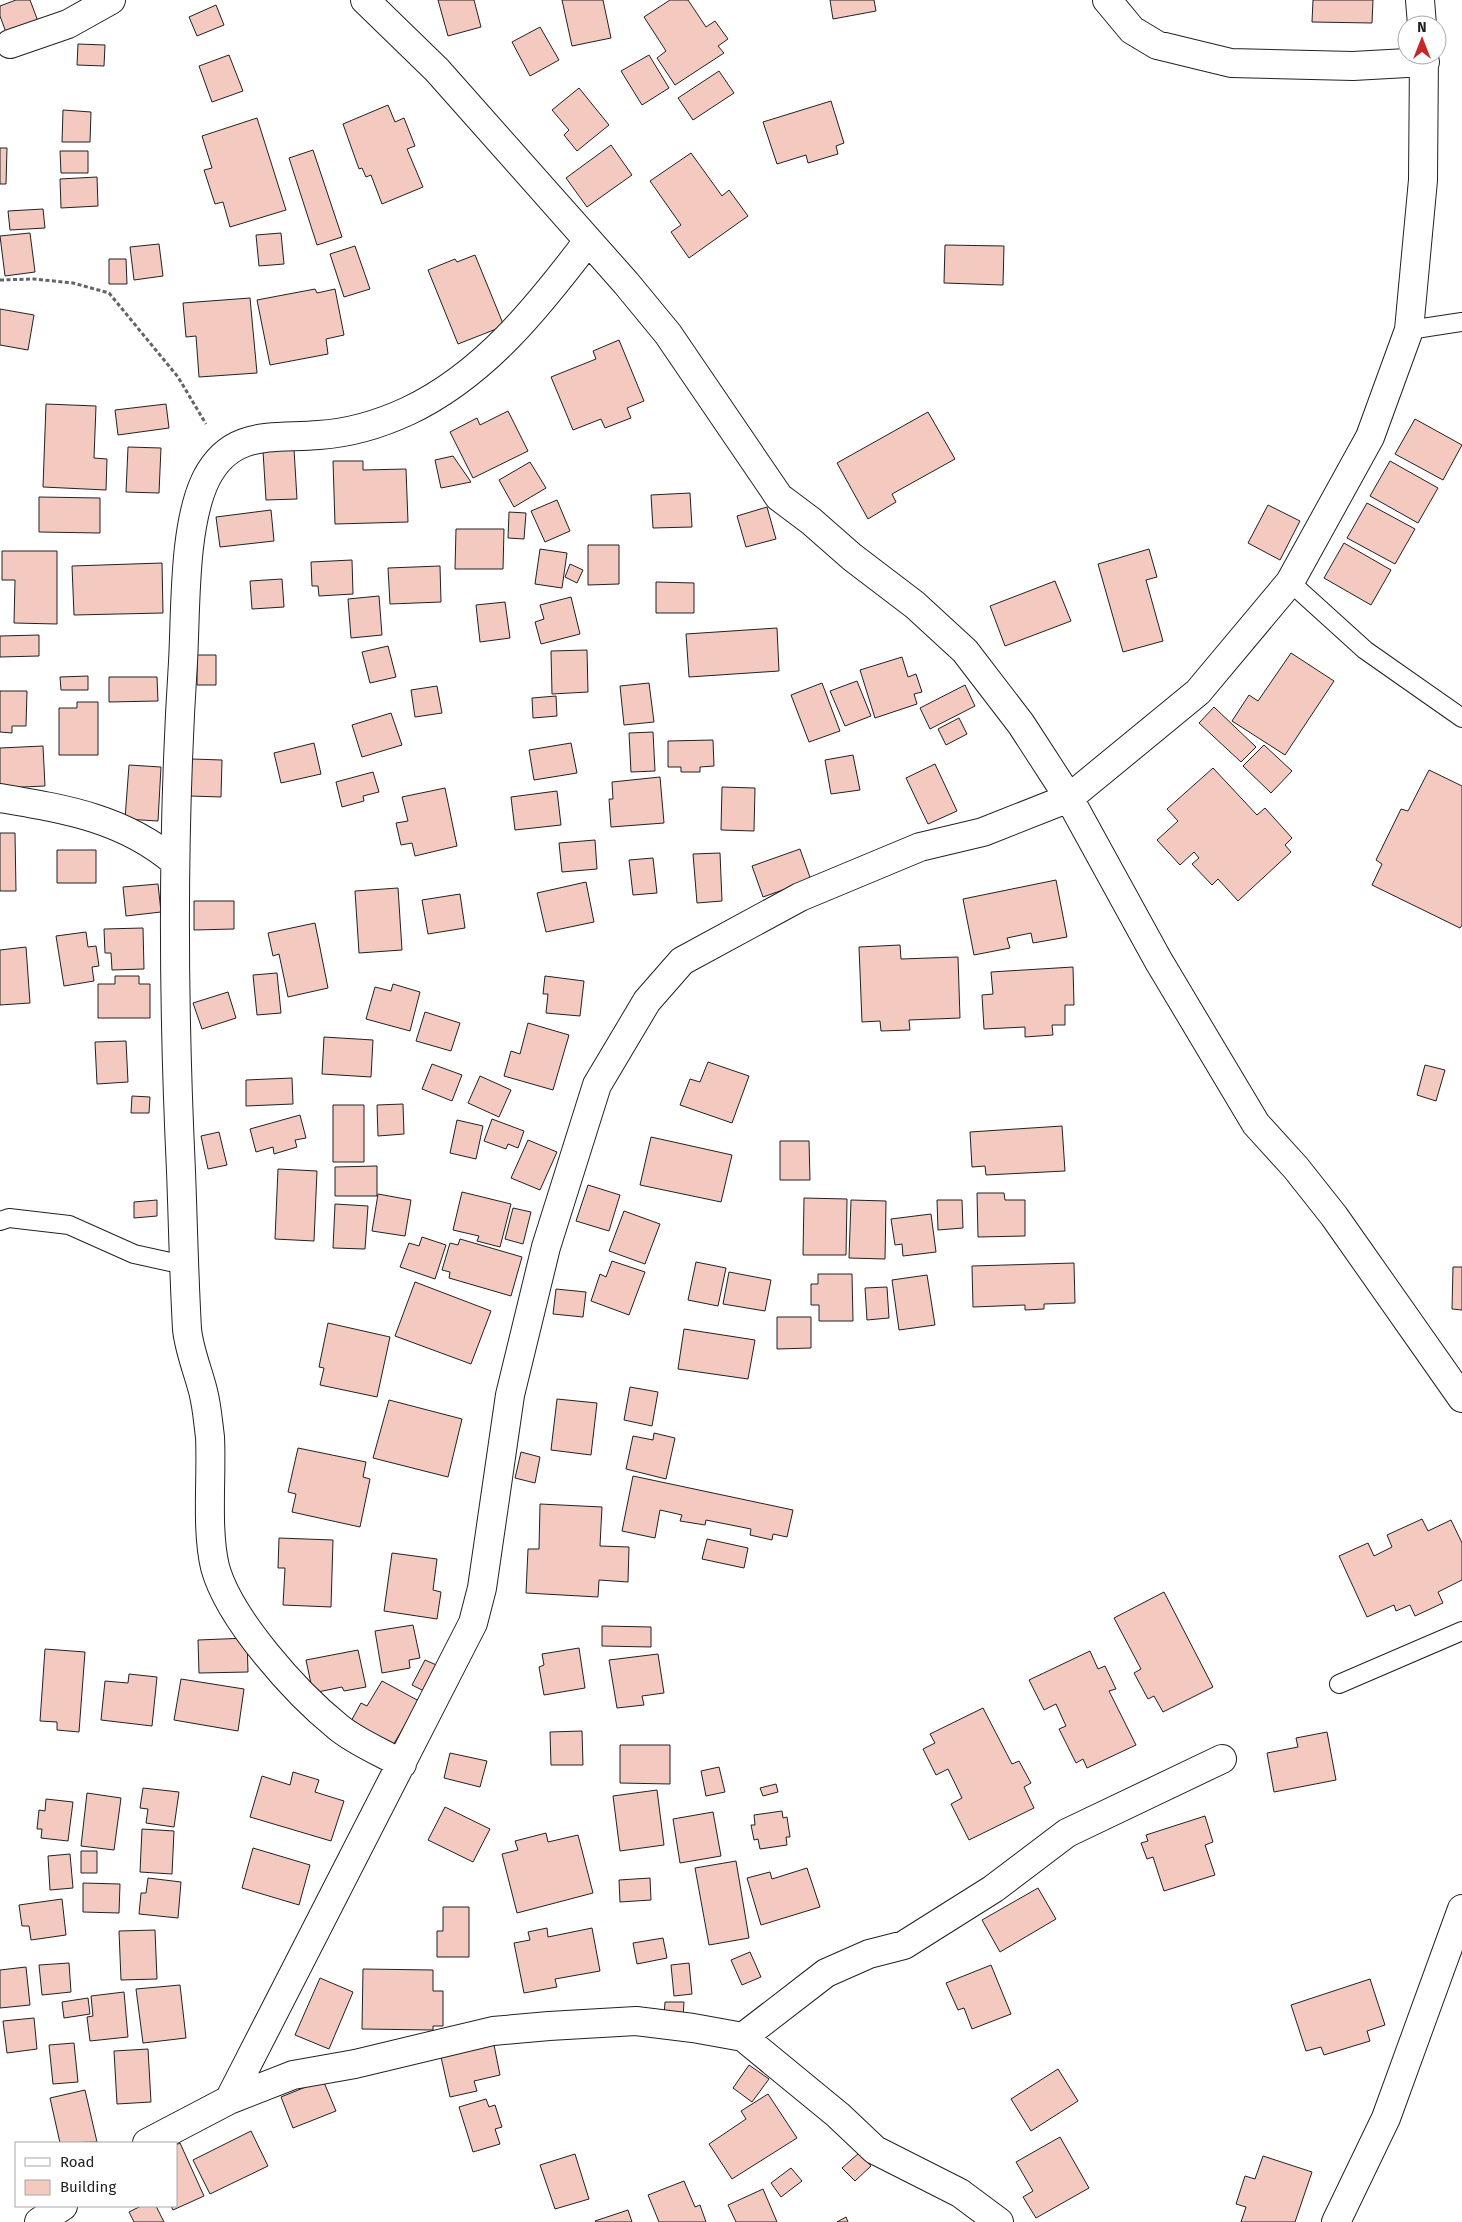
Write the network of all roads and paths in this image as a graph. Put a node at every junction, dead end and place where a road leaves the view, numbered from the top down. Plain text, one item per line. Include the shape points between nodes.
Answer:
1 (111, 0) edge
2 (365, 0) edge
3 (1107, 0) edge
4 (1420, 0) edge
5 (1421, 15) edge
6 (10, 44) dead end
7 (1397, 61) edge
8 (1424, 65) edge
9 (588, 241) junction
10 (0, 280) edge
11 (1462, 322) edge
12 (1409, 330) junction
13 (221, 456) junction
14 (1290, 582) junction
15 (1462, 718) edge
16 (0, 798) edge
17 (1069, 798) junction
18 (175, 862) junction
19 (0, 1221) edge
20 (184, 1265) junction
21 (1462, 1398) edge
22 (1462, 1631) edge
23 (1339, 1684) dead end
24 (1222, 1759) dead end
25 (402, 1764) junction
26 (1462, 1909) edge
27 (743, 2037) junction
28 (229, 2100) junction
29 (149, 2142) edge
30 (62, 2207) edge
31 (39, 2222) edge
32 (999, 2222) edge
33 (1336, 2222) edge

1 - 6 street via 68,24
2 - 9 street via 437,70
3 - 7 street via 1132,30 1157,45 1231,63 1353,66
4 - 5 street
8 - 12 street via 1423,180
9 - 13 street via 557,282 475,370 409,410 363,428 319,436 275,436 246,441
9 - 17 street via 668,334 779,497 915,605 965,652 1021,724
10 - 13 path via 73,283 109,294 178,377 201,414
11 - 12 lane
12 - 14 street via 1370,437
13 - 18 street via 206,480 196,508 190,552 177,745
14 - 15 lane via 1365,650
14 - 17 street via 1198,692
16 - 18 street via 56,807 108,821 138,836
17 - 21 street via 1158,960 1256,1124 1334,1216
17 - 25 street via 983,832 920,847 800,897 682,961 647,1001 597,1086 546,1247 510,1395 484,1579 473,1622
18 - 20 street via 175,1050
19 - 20 lane via 9,1218 69,1225 134,1254
20 - 25 street via 188,1336 204,1396 210,1438 215,1567 227,1594 265,1654 295,1687 340,1730
22 - 23 lane
24 - 27 street via 1067,1833 993,1890 904,1945 869,1954 826,1973
25 - 28 street
26 - 33 street via 1386,2118
27 - 28 street via 636,2021 493,2032 294,2075
27 - 32 street via 838,2115 875,2150 960,2193
28 - 29 street
30 - 31 street

